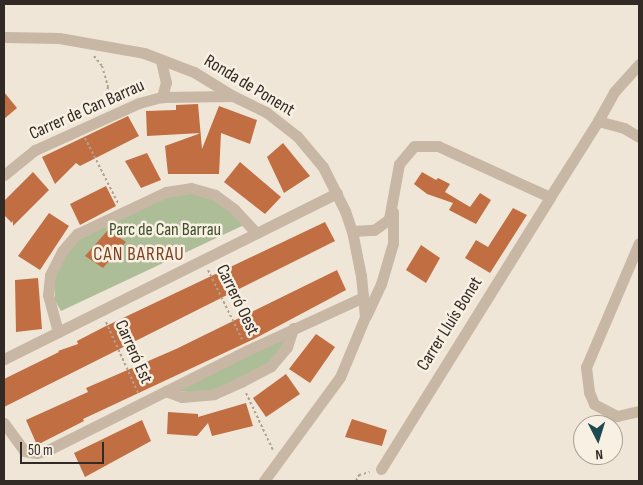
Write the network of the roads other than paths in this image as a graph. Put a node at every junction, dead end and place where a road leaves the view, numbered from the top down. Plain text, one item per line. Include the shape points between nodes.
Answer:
1 (4, 36) edge
2 (161, 61) junction
3 (639, 64) edge
4 (233, 96) junction
5 (162, 97) junction
6 (598, 121) junction
7 (639, 136) edge
8 (4, 175) edge
9 (337, 194) junction
10 (550, 197) junction
11 (394, 202) junction
12 (352, 231) junction
13 (256, 234) junction
14 (639, 243) edge
15 (363, 297) junction
16 (365, 317) junction
17 (293, 328) junction
18 (58, 332) junction
19 (4, 359) edge
20 (166, 391) junction
21 (639, 411) edge
22 (4, 423) edge
23 (380, 469) road end
24 (264, 481) edge

1 - 2 street, Ronda de Ponent via 78,41 144,53
2 - 4 street, Ronda de Ponent via 194,72
2 - 5 street, Carrer de Can Barrau via 166,82
3 - 6 street, Carrer Lluís Bonet via 614,92
4 - 5 street, Carrer de Can Barrau
4 - 9 street, Ronda de Ponent via 266,112 297,136 323,167
5 - 8 street, Carrer de Can Barrau via 140,103 35,150
6 - 7 street
6 - 10 street, Carrer Lluís Bonet
9 - 12 street, Ronda de Ponent
9 - 13 street
10 - 11 street via 438,146 414,146 399,164
10 - 23 street, Carrer Lluís Bonet
11 - 12 street via 389,219 374,230
11 - 16 street via 392,242 381,284
12 - 15 street, Ronda de Ponent
13 - 18 street
13 - 18 street via 234,209 215,195 191,188 166,192 77,234 62,251 50,274 48,295
14 - 21 street via 586,367 594,404 617,416
15 - 16 street, Ronda de Ponent
15 - 17 street
16 - 24 street, Ronda de Ponent via 340,377
17 - 20 street
17 - 20 street via 287,347 270,366 241,382 214,394 182,397
18 - 19 street
20 - 22 street via 37,453 24,451

